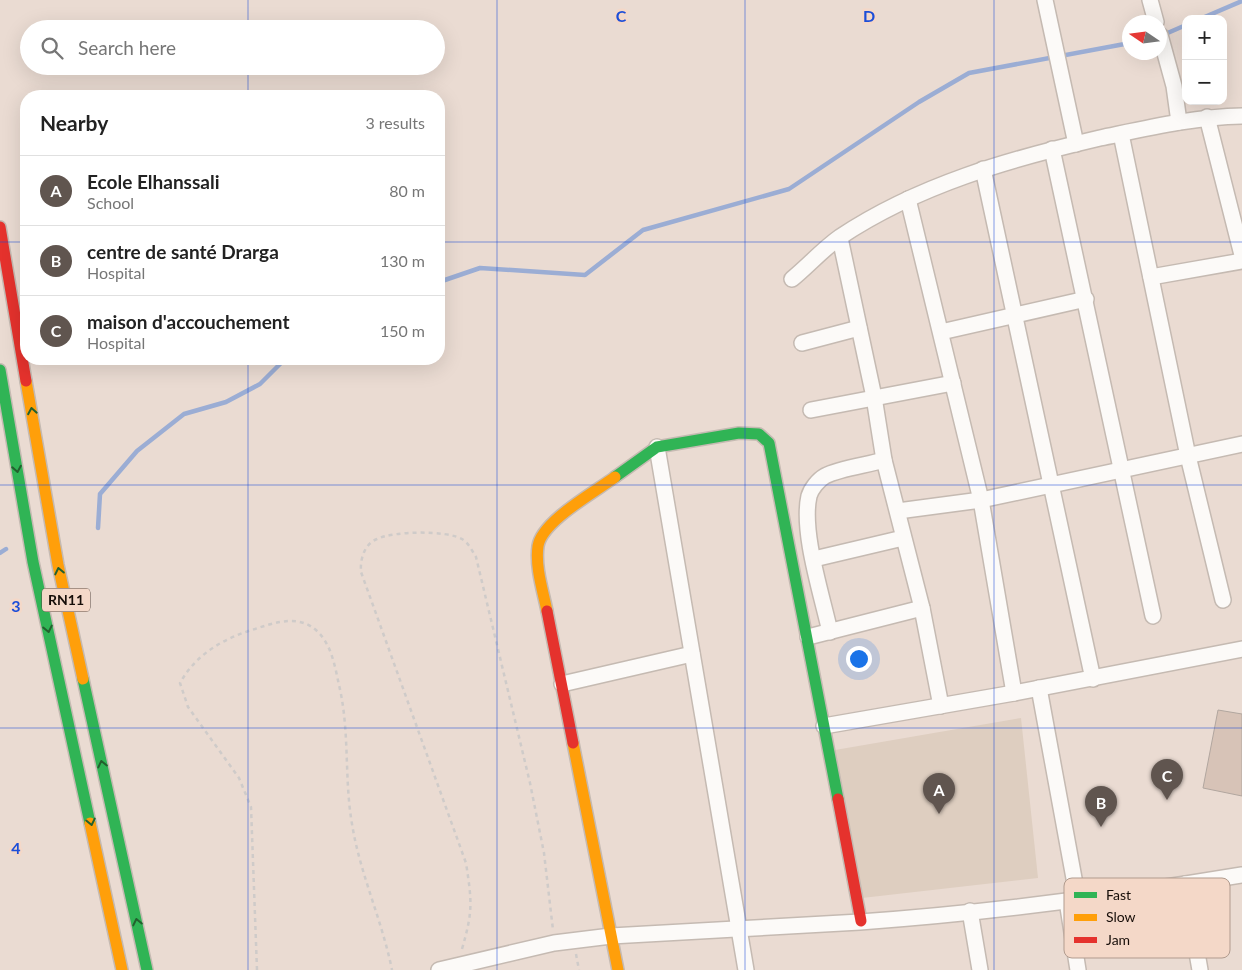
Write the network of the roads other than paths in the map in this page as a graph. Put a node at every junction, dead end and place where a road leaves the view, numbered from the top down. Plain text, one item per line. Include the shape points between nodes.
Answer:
1 (1045, 0) edge
2 (1167, 60) edge
3 (1242, 116) edge
4 (1207, 117) junction
5 (1180, 122) junction
6 (1121, 134) junction
7 (1076, 144) junction
8 (1052, 149) junction
9 (983, 169) junction
10 (908, 199) junction
11 (1238, 224) edge
12 (0, 227) edge
13 (840, 238) junction
14 (1242, 255) edge
15 (1242, 261) edge
16 (1151, 277) junction
17 (792, 279) dead end
18 (1086, 298) junction
19 (1016, 316) junction
20 (859, 328) junction
21 (941, 332) junction
22 (802, 343) dead end
23 (20, 344) edge
24 (24, 365) edge
25 (0, 370) edge
26 (953, 383) junction
27 (874, 396) junction
28 (811, 410) dead end
29 (1242, 444) edge
30 (657, 447) junction
31 (1188, 456) junction
32 (884, 460) junction
33 (1122, 469) junction
34 (1051, 484) junction
35 (981, 500) junction
36 (898, 511) junction
37 (903, 538) junction
38 (814, 559) junction
39 (1223, 600) dead end
40 (922, 608) junction
41 (1153, 616) dead end
42 (830, 632) junction
43 (808, 638) junction
44 (1242, 649) edge
45 (692, 654) junction
46 (1093, 679) junction
47 (562, 684) junction
48 (1039, 688) junction
49 (1014, 693) junction
50 (941, 706) junction
51 (824, 726) junction
52 (1242, 874) edge
53 (1069, 878) edge
54 (1219, 878) edge
55 (1064, 901) edge
56 (970, 911) junction
57 (861, 922) junction
58 (739, 928) junction
59 (612, 936) junction
60 (122, 970) edge
61 (147, 970) edge
62 (439, 970) edge
63 (618, 970) edge
64 (746, 970) edge
65 (980, 970) edge

1 - 7 street
2 - 5 street
3 - 4 street
4 - 5 street
4 - 11 street
5 - 6 street
6 - 7 street
6 - 16 street
7 - 8 street
8 - 9 street
8 - 18 street
9 - 10 street
9 - 19 street
10 - 13 street
10 - 21 street
11 - 14 street
23 -> 12 main road, RN11
13 - 17 street
13 - 20 street
15 - 16 street
16 - 31 street
18 - 19 street
18 - 33 street
19 - 21 street
19 - 34 street
20 - 22 street
20 - 27 street
21 - 26 street
61 -> 24 main road, RN11 via 58,565
25 -> 60 main road, RN11 via 33,562
26 - 27 street
26 - 35 street
27 - 28 street
27 - 32 street
29 - 31 street
30 - 43 main road via 739,433 765,437 773,452
30 - 45 street
30 - 47 main road via 565,513 540,537 537,546 539,570
31 - 33 street
31 - 39 street
32 - 36 street
32 - 38 street via 826,476 815,484 809,495 808,520
33 - 34 street
33 - 41 street
34 - 35 street
34 - 46 street
35 - 36 street
35 - 49 street
36 - 37 street
37 - 38 street
37 - 40 street
38 - 42 street
40 - 42 street
40 - 50 street
42 - 43 street
43 - 51 main road
44 - 46 street
45 - 47 street
45 - 58 street
46 - 48 street
47 - 59 main road
48 - 49 street
48 - 53 street
49 - 50 street
50 - 51 street
51 - 57 main road
52 - 54 street
55 - 56 street
56 - 57 street
56 - 65 street
57 - 58 street
58 - 59 street
58 - 64 street
59 - 62 street via 554,943
59 - 63 main road

